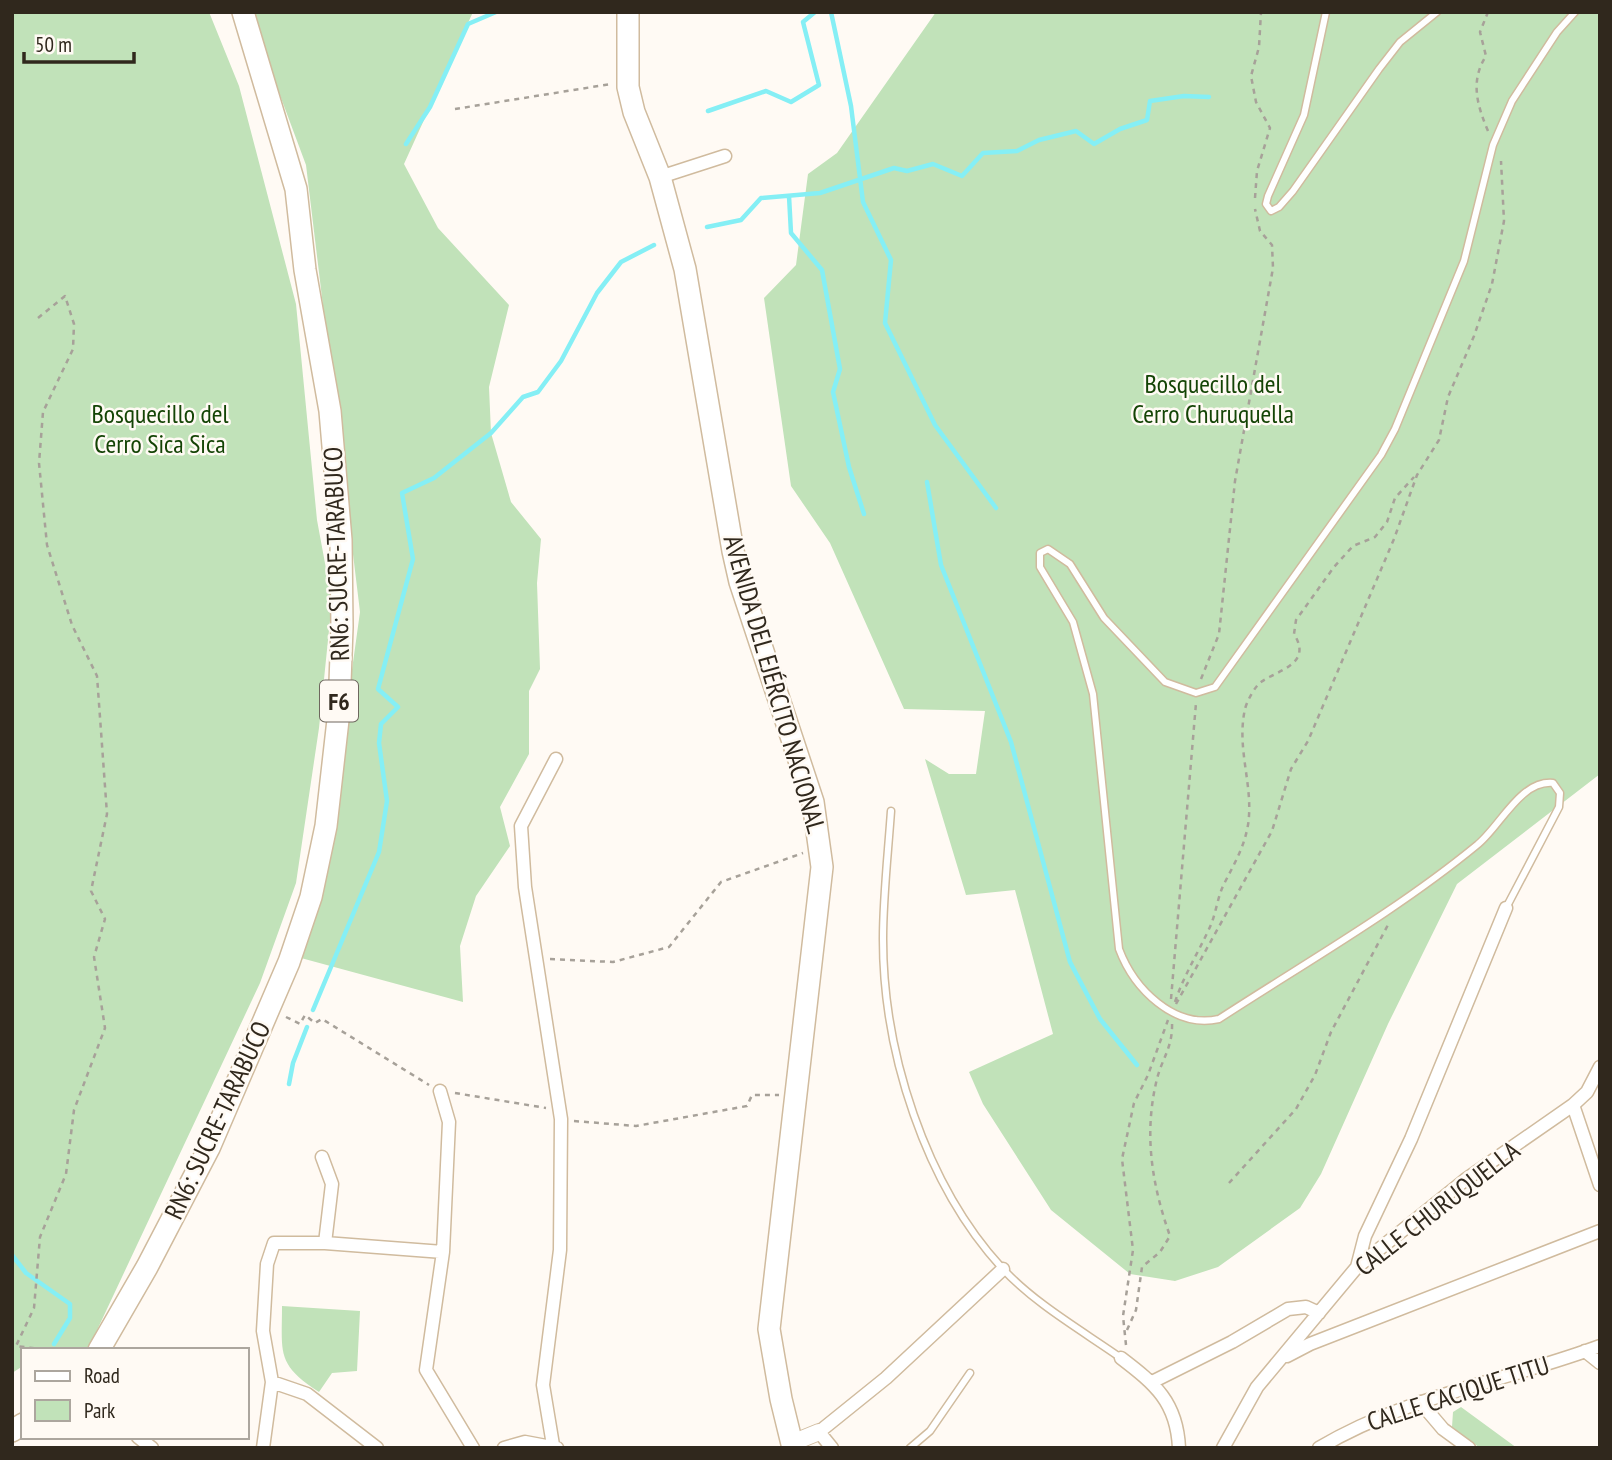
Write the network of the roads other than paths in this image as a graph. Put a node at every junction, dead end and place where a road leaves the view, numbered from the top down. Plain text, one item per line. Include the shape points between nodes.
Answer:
1 (243, 12) edge
2 (628, 12) edge
3 (1326, 12) edge
4 (1437, 12) edge
5 (1575, 12) edge
6 (724, 156) dead end
7 (660, 177) junction
8 (556, 759) dead end
9 (891, 811) dead end
10 (1506, 908) joint
11 (1600, 1067) edge
12 (440, 1091) road end
13 (1573, 1105) junction
14 (322, 1157) dead end
15 (1600, 1185) edge
16 (1600, 1231) edge
17 (325, 1243) junction
18 (443, 1252) junction
19 (1357, 1267) junction
20 (1003, 1269) junction
21 (1319, 1313) junction
22 (1600, 1346) edge
23 (100, 1348) edge
24 (1586, 1352) junction
25 (1121, 1358) joint
26 (1281, 1360) junction
27 (1600, 1363) edge
28 (970, 1373) dead end
29 (272, 1382) junction
30 (1152, 1382) junction
31 (1420, 1402) junction
32 (819, 1432) junction
33 (793, 1446) edge
34 (555, 1447) edge
35 (263, 1448) edge
36 (377, 1448) edge
37 (473, 1448) edge
38 (504, 1448) edge
39 (832, 1448) edge
40 (910, 1448) edge
41 (1179, 1448) edge
42 (1223, 1448) edge
43 (1319, 1448) edge
44 (1469, 1448) edge

1 - 23 main road, RN6: SUCRE-TARABUCO / F6 via 296,189 330,411 341,540 339,711 326,826 312,897 209,1148
2 - 7 main road, AVENIDA DEL EJÉRCITO NACIONAL via 628,82 634,112
3 - 4 lane via 1304,115 1268,196 1266,204 1271,211 1293,191 1393,51
5 - 10 lane via 1512,101 1493,145 1464,261 1395,429 1215,687 1196,692 1165,682 1104,618 1070,564 1048,549 1041,554 1040,567 1073,622 1093,694 1119,949 1130,974 1171,1013 1201,1023 1219,1019 1450,867 1486,838 1530,789 1541,782 1553,783 1560,793 1559,807
6 - 7 street
7 - 33 main road, AVENIDA DEL EJÉRCITO NACIONAL via 685,269 740,582 813,802 821,846 798,1094 769,1329
8 - 34 street via 521,826 525,887 560,1115 560,1250 543,1385
9 - 20 lane via 883,939 888,1023 938,1178
10 - 19 street via 1417,1126 1364,1236
11 - 13 street, CALLE CHURUQUELLA via 1587,1092
12 - 18 street via 449,1122
13 - 15 street
13 - 19 street, CALLE CHURUQUELLA via 1465,1180
14 - 17 street via 332,1184
16 - 26 street via 1310,1344
17 - 18 street
17 - 29 street via 274,1243 267,1264 263,1331
18 - 37 street via 426,1370
19 - 21 street, CALLE CHURUQUELLA
20 - 25 lane
20 - 32 street via 887,1378
21 - 26 street, CALLE CHURUQUELLA
21 - 30 street via 1306,1307 1288,1309
22 - 24 street, CALLE CACIQUE TITU
24 - 27 street
24 - 31 street, CALLE CACIQUE TITU
25 - 30 street
26 - 42 street, CALLE CHURUQUELLA via 1257,1387
28 - 40 lane via 930,1431
29 - 35 street
29 - 36 street via 306,1394
30 - 41 street via 1173,1410
31 - 43 street, CALLE CACIQUE TITU via 1358,1425
31 - 44 street
32 - 33 street
32 - 39 street
34 - 38 street via 525,1442

